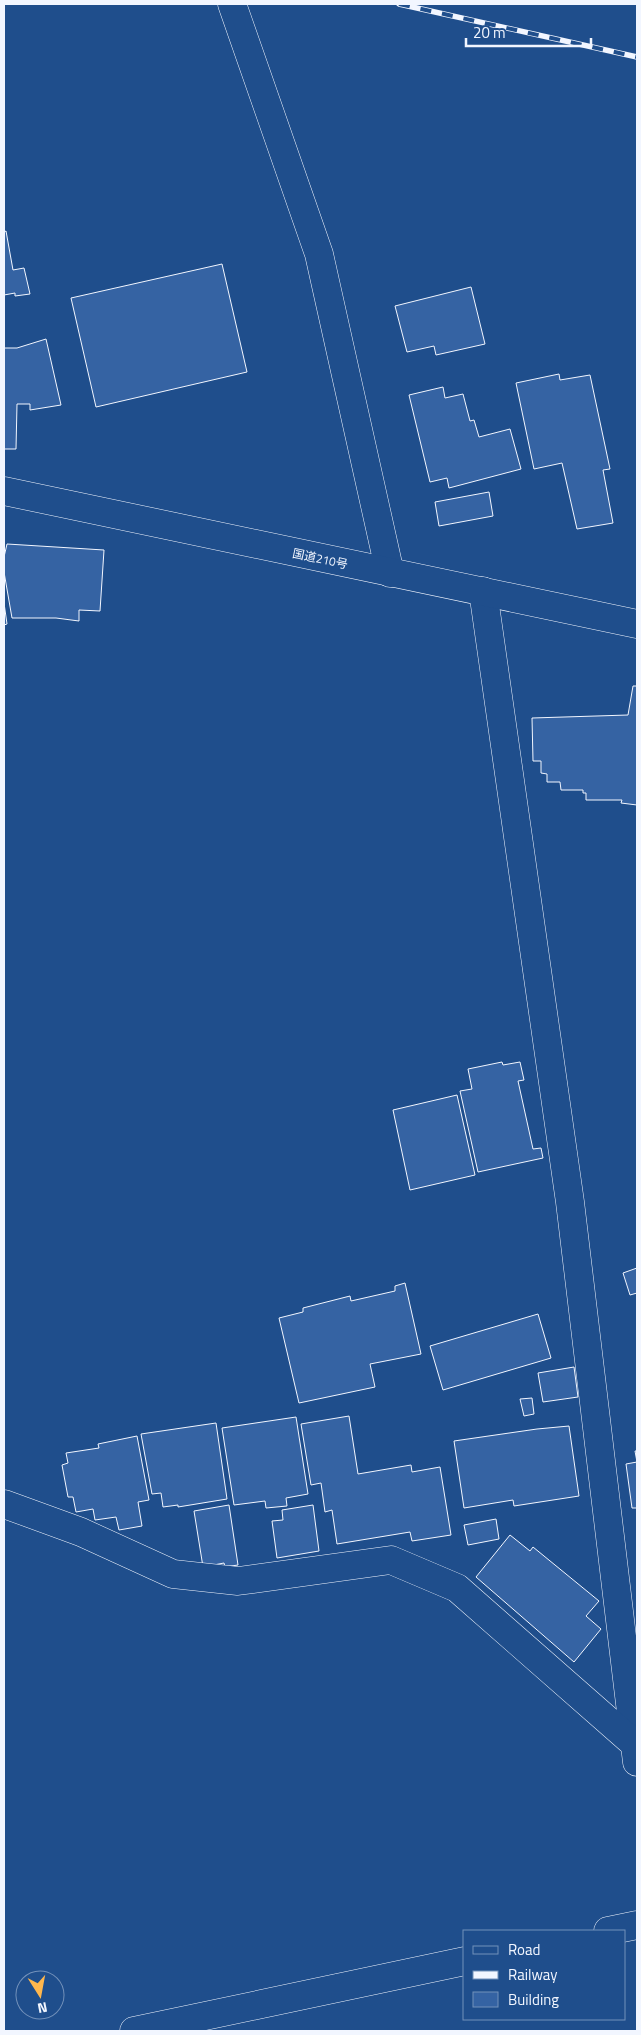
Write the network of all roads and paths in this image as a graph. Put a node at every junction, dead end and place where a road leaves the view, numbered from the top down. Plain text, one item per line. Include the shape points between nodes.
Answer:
1 (232, 4) edge
2 (4, 491) edge
3 (390, 573) junction
4 (483, 591) junction
5 (637, 624) edge
6 (4, 1504) edge
7 (636, 1751) edge
8 (637, 1925) edge
9 (613, 1930) edge
10 (463, 1962) edge
11 (134, 2031) edge

1 - 3 main road via 319,254
2 - 3 main road, 国道210号
3 - 4 main road, 国道210号
4 - 5 main road, 国道210号
4 - 7 main road via 570,1202
6 - 7 main road via 81,1532 173,1574 238,1581 391,1560 457,1588
8 - 9 main road
10 - 11 main road

